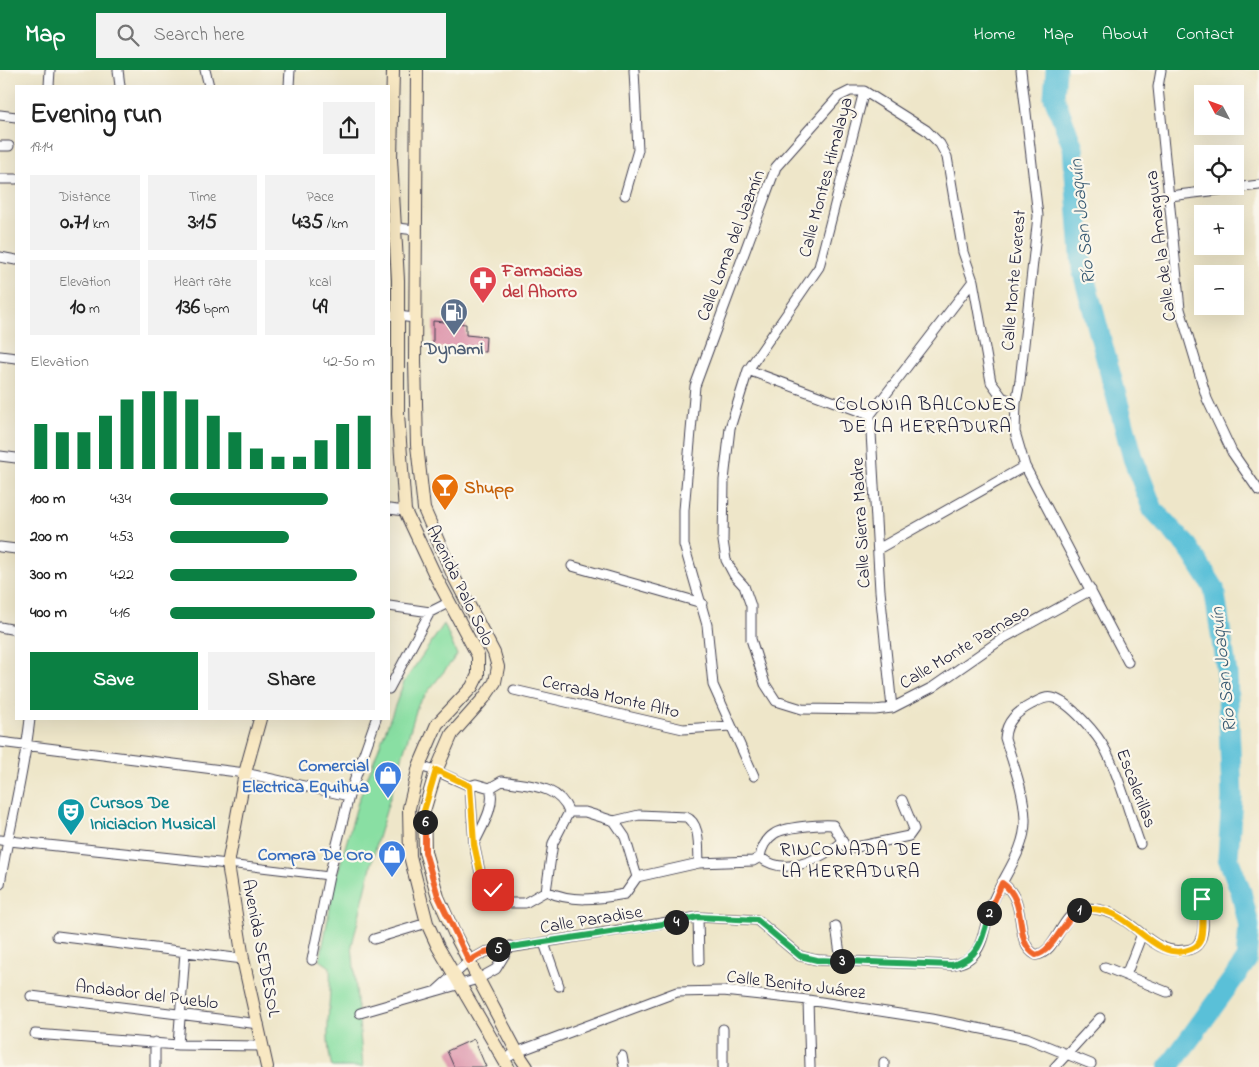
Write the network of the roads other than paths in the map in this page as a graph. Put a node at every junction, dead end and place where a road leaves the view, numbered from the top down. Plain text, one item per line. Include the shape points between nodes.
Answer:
1 (50, 70) edge
2 (118, 70) edge
3 (205, 70) edge
4 (290, 70) edge
5 (393, 70) edge
6 (417, 70) edge
7 (634, 70) edge
8 (1021, 70) edge
9 (1161, 70) edge
10 (49, 85) edge
11 (120, 85) edge
12 (209, 85) edge
13 (289, 85) edge
14 (864, 91) junction
15 (0, 115) edge
16 (15, 117) edge
17 (0, 179) edge
18 (15, 179) edge
19 (1259, 185) edge
20 (625, 195) dead end
21 (1170, 196) junction
22 (391, 227) edge
23 (415, 230) junction
24 (0, 258) edge
25 (15, 260) edge
26 (973, 281) junction
27 (393, 316) edge
28 (415, 318) junction
29 (398, 347) junction
30 (0, 356) edge
31 (15, 358) edge
32 (390, 365) edge
33 (748, 370) junction
34 (1016, 403) junction
35 (393, 413) edge
36 (870, 416) junction
37 (0, 456) edge
38 (15, 458) edge
39 (1025, 466) junction
40 (1259, 491) edge
41 (390, 509) edge
42 (405, 511) junction
43 (0, 547) edge
44 (15, 549) edge
45 (878, 549) junction
46 (572, 566) dead end
47 (1090, 590) junction
48 (450, 602) junction
49 (702, 603) junction
50 (390, 606) edge
51 (430, 612) junction
52 (0, 627) edge
53 (15, 630) edge
54 (1128, 662) dead end
55 (390, 687) edge
56 (514, 690) dead end
57 (892, 708) junction
58 (30, 720) edge
59 (260, 720) edge
60 (376, 720) edge
61 (731, 726) junction
62 (0, 742) edge
63 (27, 746) junction
64 (419, 766) junction
65 (436, 770) junction
66 (245, 773) junction
67 (754, 776) dead end
68 (470, 786) junction
69 (490, 788) junction
70 (349, 796) junction
71 (902, 800) dead end
72 (568, 812) junction
73 (614, 820) junction
74 (3, 840) edge
75 (842, 843) junction
76 (474, 844) junction
77 (1140, 844) dead end
78 (760, 857) junction
79 (699, 863) junction
80 (228, 864) junction
81 (329, 876) junction
82 (637, 877) junction
83 (1002, 883) junction
84 (0, 884) edge
85 (546, 891) junction
86 (1202, 899) dead end
87 (698, 917) junction
88 (427, 923) junction
89 (836, 926) dead end
90 (1142, 934) junction
91 (57, 936) dead end
92 (374, 938) dead end
93 (544, 943) junction
94 (510, 946) junction
95 (185, 952) junction
96 (243, 960) junction
97 (312, 960) dead end
98 (469, 961) junction
99 (700, 961) dead end
100 (840, 961) junction
101 (1105, 967) dead end
102 (454, 975) junction
103 (1126, 975) junction
104 (478, 979) junction
105 (462, 986) junction
106 (560, 986) dead end
107 (436, 991) junction
108 (1167, 992) dead end
109 (31, 996) dead end
110 (808, 1000) junction
111 (360, 1013) dead end
112 (181, 1016) junction
113 (1100, 1018) dead end
114 (259, 1024) junction
115 (723, 1029) dead end
116 (35, 1034) dead end
117 (155, 1042) junction
118 (178, 1045) junction
119 (263, 1046) junction
120 (516, 1052) junction
121 (1066, 1053) junction
122 (622, 1056) dead end
123 (505, 1064) edge
124 (1091, 1064) dead end
125 (155, 1067) edge
126 (267, 1067) edge
127 (527, 1067) edge
128 (624, 1067) edge
129 (723, 1067) edge
130 (810, 1067) edge
131 (1055, 1067) edge

1 - 10 street
2 - 11 street
3 - 12 street
4 - 13 street
5 - 22 main road, Avenida Palo Solo
6 - 23 main road, Avenida Palo Solo
7 - 20 street via 638,150
8 - 34 street, Calle Monte Everest via 1038,216
9 - 21 street, Calle de la Amargura via 1158,87
14 - 26 street via 926,130 940,144 947,157 963,252
14 - 33 street, Calle Montes Himalaya via 819,268
14 - 49 street, Calle Loma del Jazmín via 850,91 838,97 776,167 695,386 684,544
15 - 16 street
17 - 18 street
19 - 21 street
21 - 40 street, Calle de la Amargura via 1180,309 1188,336 1208,399 1232,452
22 - 23 street
22 - 27 main road, Avenida Palo Solo
23 - 28 main road, Avenida Palo Solo
24 - 25 street
26 - 34 street via 991,382 1002,397
26 - 36 street
27 - 28 street
27 - 29 main road, Avenida Palo Solo
28 - 29 main road
28 - 65 main road, Avenida Palo Solo via 417,445 424,509 498,667 495,682 452,734
29 - 32 main road
29 - 35 main road, Avenida Palo Solo
30 - 31 street
33 - 36 street
33 - 57 street, Calle Monte Parnaso via 730,428 724,480 723,541 726,560 744,586 751,606 751,640 765,684 776,701 802,709
34 - 39 street via 1015,432
35 - 42 main road, Avenida Palo Solo
36 - 45 street, Calle Sierra Madre
37 - 38 street
39 - 45 street
39 - 47 street
41 - 42 street
42 - 48 main road, Avenida Palo Solo
43 - 44 street
45 - 57 street, Calle Sierra Madre
46 - 49 street
47 - 54 street
47 - 57 street, Calle Monte Parnaso via 1002,639 933,687
48 - 51 street
48 - 64 main road, Avenida Palo Solo via 478,656 478,675 472,688 437,724
49 - 61 street, Calle Loma del Jazmín via 713,685
50 - 51 street
51 - 55 street
52 - 53 street
56 - 61 street, Cerrada Monte Alto via 683,729
58 - 63 street
59 - 66 main road, Avenida SEDESOL
60 - 70 street
61 - 67 street, Calle Loma del Jazmín
62 - 63 street
63 - 66 street
63 - 74 street
64 - 65 street
64 - 88 main road, Avenida Palo Solo via 408,808 410,856
65 - 68 street
65 - 98 main road, Avenida Palo Solo via 424,811 425,852 438,896
66 - 70 street
66 - 80 main road, Avenida SEDESOL
68 - 69 street via 476,784
68 - 76 street
69 - 72 street via 502,781 554,791 564,800
69 - 76 street via 489,810
70 - 81 street
71 - 75 street via 914,829 910,836 847,849
72 - 73 street via 585,812
72 - 85 street via 552,843
73 - 79 street via 639,815 692,820 696,826
73 - 82 street via 625,836
74 - 80 street
74 - 84 street
75 - 78 street via 819,859 788,867 769,864
75 - 78 street via 833,825 820,823 774,833 761,849
76 - 85 street via 480,872 506,903 525,903
77 - 83 street, Escalerillas via 1106,750 1087,725 1061,701 1042,699 1011,719 1006,728 1004,738 1022,795 1025,820 1022,843
78 - 79 street via 753,861
79 - 82 street
80 - 81 street
80 - 96 main road, Avenida SEDESOL
81 - 97 street
82 - 85 street via 625,894 615,896 586,900 562,898
83 - 90 street via 1016,897 1027,947 1036,955 1050,946 1070,916 1078,910 1089,908 1113,914
83 - 100 street, Calle Paradise via 975,953 964,962 952,965
86 - 90 street via 1201,940 1196,946 1175,952 1161,948
87 - 93 street, Calle Paradise
87 - 99 street
87 - 100 street, Calle Paradise via 757,920 800,956
88 - 92 street
88 - 102 main road, Avenida Palo Solo
89 - 100 street
90 - 103 street
91 - 95 street
93 - 94 street, Calle Paradise
93 - 106 street
94 - 98 street, Calle Paradise via 485,952
94 - 104 street via 496,968
95 - 96 street
95 - 112 street
96 - 114 main road, Avenida SEDESOL
98 - 102 street, Calle Paradise
98 - 104 main road, Avenida Palo Solo
101 - 103 street
102 - 105 main road, Avenida Palo Solo
102 - 107 street, Calle Paradise
103 - 108 street
104 - 105 street
104 - 120 main road, Avenida Palo Solo
105 - 107 street
105 - 123 main road, Avenida Palo Solo
107 - 111 street
109 - 112 street, Andador del Pueblo
110 - 120 street, Calle Benito Juárez via 723,991 677,992
110 - 121 street, Calle Benito Juárez via 1018,1036
110 - 130 street
112 - 114 street, Andador del Pueblo
112 - 118 street
113 - 121 street
114 - 119 main road, Avenida SEDESOL
115 - 129 street
116 - 117 street
117 - 118 street
117 - 125 street
118 - 119 street
119 - 126 main road, Avenida SEDESOL
120 - 123 street, Calle Benito Juárez
120 - 127 main road, Avenida Palo Solo
121 - 124 street, Calle Benito Juárez
121 - 131 street
122 - 128 street

